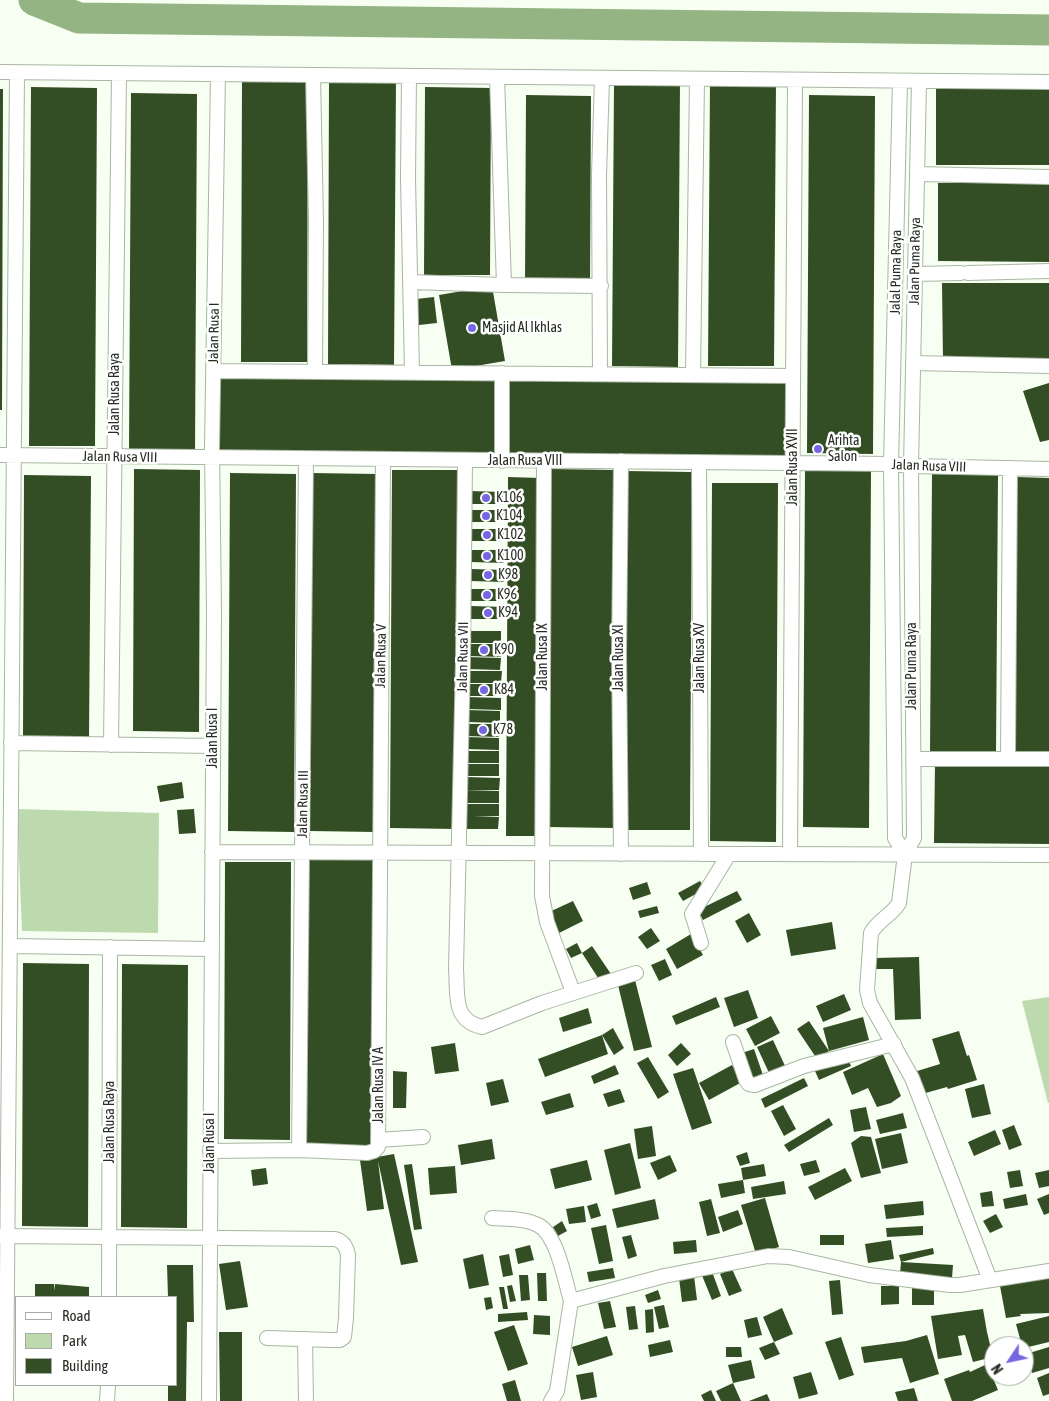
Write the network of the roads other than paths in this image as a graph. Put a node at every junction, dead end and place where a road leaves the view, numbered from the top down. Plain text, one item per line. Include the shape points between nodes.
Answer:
1 (5, 71) edge
2 (119, 74) junction
3 (218, 74) junction
4 (313, 76) junction
5 (409, 76) junction
6 (497, 77) junction
7 (602, 78) junction
8 (697, 79) junction
9 (795, 80) junction
10 (900, 81) junction
11 (919, 81) junction
12 (1049, 82) edge
13 (917, 174) junction
14 (1049, 177) edge
15 (1049, 271) edge
16 (915, 274) junction
17 (410, 282) junction
18 (504, 285) junction
19 (601, 286) junction
20 (913, 363) junction
21 (1049, 366) edge
22 (214, 371) junction
23 (316, 371) junction
24 (412, 372) junction
25 (502, 373) junction
26 (600, 374) junction
27 (693, 375) junction
28 (793, 376) junction
29 (7, 456) edge
30 (114, 457) junction
31 (212, 458) junction
32 (306, 459) junction
33 (383, 460) junction
34 (465, 460) junction
35 (502, 460) junction
36 (544, 461) junction
37 (621, 462) junction
38 (699, 462) junction
39 (792, 463) junction
40 (891, 464) junction
41 (911, 466) junction
42 (1010, 468) junction
43 (1049, 468) edge
44 (10, 743) junction
45 (111, 745) junction
46 (213, 746) junction
47 (1008, 758) junction
48 (1049, 758) edge
49 (913, 759) junction
50 (6, 850) edge
51 (212, 852) junction
52 (302, 852) junction
53 (380, 853) junction
54 (460, 853) junction
55 (541, 853) junction
56 (621, 854) junction
57 (701, 854) junction
58 (729, 854) junction
59 (790, 854) junction
60 (904, 854) junction
61 (1049, 855) edge
62 (701, 943) dead end
63 (10, 946) junction
64 (110, 947) junction
65 (211, 948) junction
66 (636, 973) dead end
67 (573, 992) junction
68 (734, 1042) dead end
69 (894, 1044) junction
70 (424, 1137) dead end
71 (378, 1140) junction
72 (298, 1150) junction
73 (210, 1151) junction
74 (492, 1218) dead end
75 (4, 1236) edge
76 (110, 1237) junction
77 (210, 1237) junction
78 (1049, 1271) edge
79 (990, 1280) junction
80 (109, 1296) edge
81 (570, 1301) junction
82 (267, 1338) dead end
83 (305, 1339) junction
84 (108, 1386) edge
85 (6, 1401) edge
86 (107, 1401) edge
87 (208, 1401) edge
88 (306, 1401) edge
89 (551, 1401) edge

1 - 2 street
1 - 29 street
2 - 3 street
2 - 30 street, Jalan Rusa Raya
3 - 4 street
3 - 22 street, Jalan Rusa I
4 - 5 street
4 - 23 street
5 - 6 street
5 - 17 street
6 - 7 street
6 - 18 street
7 - 8 street
7 - 19 street
8 - 9 street
8 - 27 street
9 - 10 street
9 - 28 street, Jalan Rusa XVII
10 - 11 street
10 - 40 street, Jalal Puma Raya
11 - 12 street
11 - 13 street, Jalan Puma Raya
13 - 14 street
13 - 16 street, Jalan Puma Raya
15 - 16 street
16 - 20 street, Jalan Puma Raya
17 - 18 street
17 - 24 street
18 - 19 street
19 - 26 street
20 - 21 street
20 - 41 street, Jalan Puma Raya
22 - 23 street
22 - 31 street, Jalan Rusa I
23 - 24 street
24 - 25 street
25 - 26 street
25 - 35 street
26 - 27 street
27 - 28 street
28 - 39 street, Jalan Rusa XVII
29 - 30 street, Jalan Rusa VIII
29 - 44 street
30 - 31 street, Jalan Rusa VIII
30 - 45 street, Jalan Rusa Raya
31 - 32 street, Jalan Rusa VIII
31 - 46 street, Jalan Rusa I
32 - 33 street, Jalan Rusa VIII
32 - 52 street, Jalan Rusa III
33 - 34 street, Jalan Rusa VIII
33 - 53 street, Jalan Rusa V
34 - 35 street, Jalan Rusa VIII
34 - 54 street, Jalan Rusa VII
35 - 36 street, Jalan Rusa VIII
36 - 37 street, Jalan Rusa VIII
36 - 55 street, Jalan Rusa IX
37 - 38 street, Jalan Rusa VIII
37 - 56 street, Jalan Rusa XI
38 - 39 street, Jalan Rusa VIII
38 - 57 street, Jalan Rusa XV
39 - 40 street, Jalan Rusa VIII
39 - 59 street, Jalan Rusa XVII
40 - 41 street, Jalan Rusa VIII
40 - 60 street, Jalan Puma Raya via 895,838
41 - 42 street, Jalan Rusa VIII
41 - 49 street, Jalan Puma Raya
42 - 43 street, Jalan Rusa VIII
42 - 47 street
44 - 45 street
44 - 50 street
45 - 46 street
46 - 51 street, Jalan Rusa I
47 - 48 street
47 - 49 street
49 - 60 street, Jalan Puma Raya via 914,838
50 - 63 street
51 - 52 street
51 - 65 street, Jalan Rusa I
52 - 53 street
52 - 72 street, Jalan Rusa III
53 - 54 street
53 - 71 street, Jalan Rusa IV A
54 - 55 street
54 - 67 street, Jalan Rusa VII via 456,969 458,1008 463,1016 472,1025 482,1027
55 - 56 street
55 - 67 street, Jalan Rusa IX via 544,910
56 - 57 street
57 - 58 street
58 - 59 street
58 - 62 street via 692,914
59 - 60 street
60 - 61 street
60 - 69 street via 899,903 871,933 867,990 870,1004
63 - 64 street
63 - 75 street
64 - 65 street
64 - 76 street, Jalan Rusa Raya
65 - 73 street, Jalan Rusa I
66 - 67 street
68 - 69 street via 746,1080 755,1085 804,1066
69 - 79 street via 912,1078
70 - 71 street
71 - 72 street, Jalan Rusa IV A via 378,1147 366,1153
72 - 73 street, Jalan Rusa IV A
73 - 77 street, Jalan Rusa I
74 - 81 street via 524,1220 547,1231
75 - 76 street
75 - 85 street
76 - 77 street
76 - 80 street, Jalan Rusa Raya
77 - 83 street via 335,1239 342,1242 348,1255 345,1334 340,1340
77 - 87 street, Jalan Rusa I
78 - 79 street
79 - 81 street via 950,1285 870,1275 789,1257 768,1256 664,1276
81 - 89 street via 557,1391
82 - 83 street
83 - 88 street
84 - 86 street

